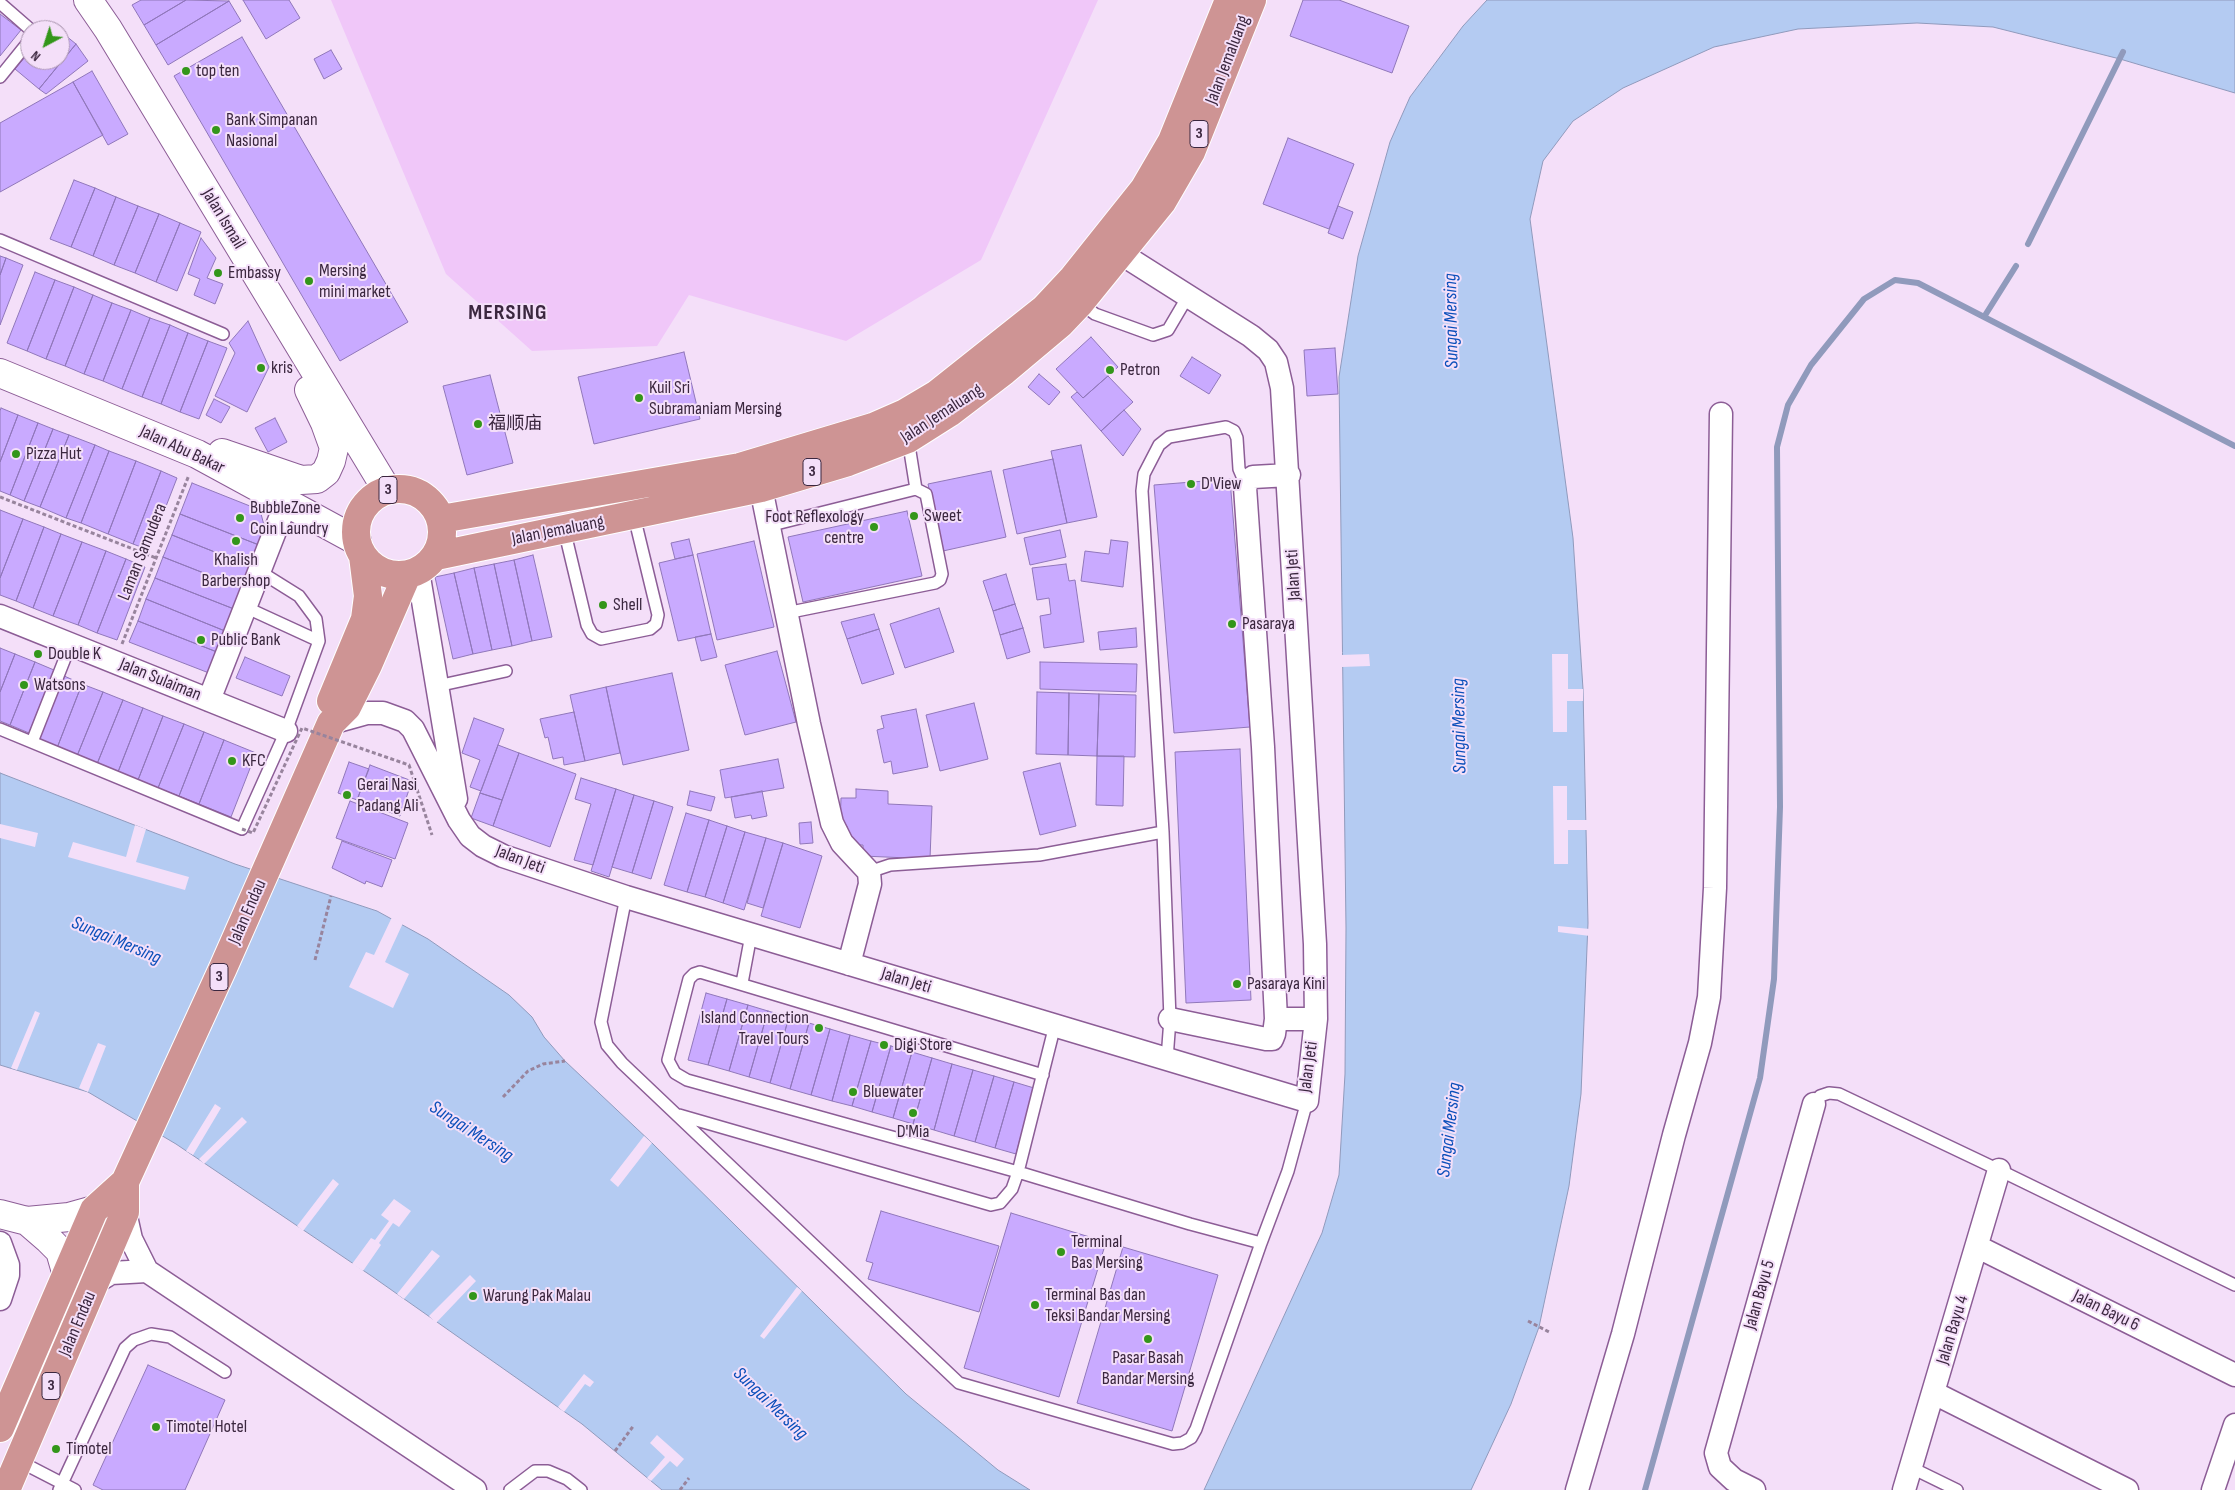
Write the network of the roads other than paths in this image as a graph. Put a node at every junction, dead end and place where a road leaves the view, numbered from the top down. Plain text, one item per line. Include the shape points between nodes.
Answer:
1 (88, 0) edge
2 (1229, 0) edge
3 (1252, 0) edge
4 (0, 2) edge
5 (20, 20) edge
6 (20, 52) edge
7 (0, 77) edge
8 (0, 240) edge
9 (1120, 254) junction
10 (263, 284) junction
11 (1188, 296) junction
12 (1080, 303) junction
13 (223, 334) dead end
14 (0, 373) edge
15 (1721, 414) dead end
16 (908, 439) junction
17 (197, 454) junction
18 (1289, 475) junction
19 (1248, 481) junction
20 (761, 488) junction
21 (916, 488) junction
22 (387, 490) junction
23 (286, 503) junction
24 (634, 516) junction
25 (441, 519) junction
26 (768, 526) junction
27 (564, 529) junction
28 (360, 549) junction
29 (420, 567) junction
30 (259, 572) junction
31 (245, 606) junction
32 (786, 613) junction
33 (0, 616) edge
34 (319, 641) junction
35 (71, 643) junction
36 (506, 671) dead end
37 (437, 686) junction
38 (209, 700) junction
39 (331, 723) junction
40 (0, 729) edge
41 (286, 731) junction
42 (32, 742) junction
43 (459, 820) junction
44 (1163, 832) junction
45 (869, 872) junction
46 (626, 898) junction
47 (751, 935) junction
48 (849, 964) junction
49 (742, 983) junction
50 (1276, 1018) junction
51 (1170, 1019) junction
52 (1316, 1019) junction
53 (1055, 1026) junction
54 (1167, 1059) junction
55 (1043, 1074) junction
56 (1307, 1101) junction
57 (1814, 1104) joint
58 (677, 1115) junction
59 (1999, 1170) junction
60 (1018, 1172) junction
61 (125, 1182) junction
62 (94, 1210) junction
63 (125, 1212) junction
64 (0, 1214) edge
65 (27, 1221) junction
66 (0, 1243) edge
67 (1260, 1243) junction
68 (1978, 1248) junction
69 (147, 1271) junction
70 (66, 1272) junction
71 (96, 1282) junction
72 (2235, 1285) edge
73 (0, 1299) edge
74 (224, 1372) dead end
75 (2235, 1375) edge
76 (1934, 1393) junction
77 (2235, 1425) edge
78 (0, 1428) edge
79 (19, 1461) junction
80 (1912, 1468) junction
81 (60, 1487) edge
82 (7, 1490) edge
83 (75, 1490) edge
84 (475, 1490) edge
85 (510, 1490) edge
86 (581, 1490) edge
87 (1577, 1490) edge
88 (1754, 1490) edge
89 (1904, 1490) edge
90 (1957, 1490) edge
91 (2127, 1490) edge
92 (2213, 1490) edge

1 - 10 street, Jalan Ismail
2 - 25 highway, Jalan Jemaluang / 3 via 1172,141 1144,189 1044,309 937,394 873,427 740,467
3 - 9 highway, Jalan Jemaluang / 3 via 1191,152 1162,202
4 - 5 lane
6 - 7 lane
8 - 13 lane
9 - 11 street, Jalan Jeti
9 - 12 highway, Jalan Jemaluang / 3
10 - 17 street via 265,302 325,423 334,448 331,462 317,479 301,480 213,450
10 - 22 street, Jalan Ismail
11 - 12 lane via 1168,330 1153,335 1095,314
11 - 18 street, Jalan Jeti via 1251,336 1268,350 1276,362 1282,388
12 - 16 highway, Jalan Jemaluang / 3 via 1004,371
14 - 17 street, Jalan Abu Bakar
15 - 87 street via 1715,888 1709,997 1700,1043 1623,1334
16 - 20 highway, Jalan Jemaluang / 3 via 848,462
16 - 21 lane
17 - 23 street, Jalan Abu Bakar
18 - 19 street via 1253,477
18 - 52 street, Jalan Jeti via 1315,944
19 - 44 lane via 1239,469 1237,438 1234,431 1226,427 1169,437 1159,444 1144,474
19 - 50 street via 1245,487 1263,747
20 - 24 highway, Jalan Jemaluang / 3
20 - 26 street
21 - 26 lane
21 - 32 lane via 926,494 942,574 940,580
22 - 25 highway, 3 via 406,489 424,496
22 - 28 highway, 3 via 366,503 359,513 356,526
23 - 28 street, Jalan Abu Bakar
23 - 30 street, Jalan Sulaiman
24 - 27 highway, Jalan Jemaluang / 3
24 - 27 lane via 658,615 656,624 650,629 601,639 592,634 587,625
25 - 29 highway, 3 via 440,545
26 - 32 street
27 - 29 highway, Jalan Jemaluang / 3
28 - 29 highway, 3 via 375,568 390,575
28 - 39 highway, Jalan Endau / 3 via 368,596 365,619 331,700
29 - 37 street
29 - 39 highway, Jalan Endau / 3 via 347,707
30 - 31 street, Jalan Sulaiman
30 - 34 lane via 299,596 316,620
31 - 34 lane
31 - 38 street, Jalan Sulaiman
32 - 45 street via 832,823 842,843
33 - 35 street, Jalan Sulaiman
34 - 41 lane
35 - 38 street, Jalan Sulaiman
35 - 42 lane
36 - 37 lane
37 - 43 street
38 - 41 street, Jalan Sulaiman
39 - 43 street, Jalan Jeti via 367,713 383,713 405,721 413,729
39 - 61 highway, Jalan Endau / 3
40 - 42 lane
41 - 42 lane via 242,829
43 - 46 street, Jalan Jeti via 470,836 503,856
44 - 45 lane via 1039,855 890,865
44 - 51 lane
45 - 48 street via 870,884
46 - 47 street, Jalan Jeti
46 - 58 lane via 601,1022 607,1045
47 - 48 street, Jalan Jeti
47 - 49 lane
48 - 53 street, Jalan Jeti
49 - 55 lane
49 - 60 lane via 700,972 689,979 668,1060 675,1073 687,1080
50 - 51 street via 1272,1039
50 - 52 street
51 - 54 lane
52 - 56 street, Jalan Jeti
53 - 54 street, Jalan Jeti
53 - 55 lane
54 - 56 street, Jalan Jeti
55 - 60 lane
56 - 67 lane via 1288,1171
57 - 59 lane via 1820,1096 1839,1094
57 - 88 street, Jalan Bayu 5 via 1716,1453 1720,1467 1734,1480
58 - 60 lane via 991,1205 1007,1198
58 - 67 lane via 959,1383 1174,1444 1191,1438 1196,1430
59 - 68 street, Jalan Bayu 4
59 - 72 lane
60 - 67 lane
61 - 62 highway, Jalan Endau / 3
61 - 63 highway, Jalan Endau / 3
62 - 65 street via 69,1217
62 - 70 highway, Jalan Endau / 3
63 - 69 street via 131,1239
63 - 71 highway, Jalan Endau / 3
64 - 65 street
65 - 70 street via 60,1251
66 - 73 street via 8,1275
68 - 75 street, Jalan Bayu 6
68 - 76 street, Jalan Bayu 4
69 - 71 street via 111,1273
69 - 84 street
70 - 78 highway, Jalan Endau / 3
71 - 79 highway, Jalan Endau / 3
74 - 81 lane via 170,1336 151,1334 134,1340 126,1348
76 - 80 street, Jalan Bayu 4
76 - 91 street
77 - 92 street
79 - 81 lane
79 - 82 highway, Jalan Endau / 3
80 - 89 street, Jalan Bayu 4
80 - 90 lane
81 - 83 lane
85 - 86 lane via 535,1471 548,1471 567,1479

